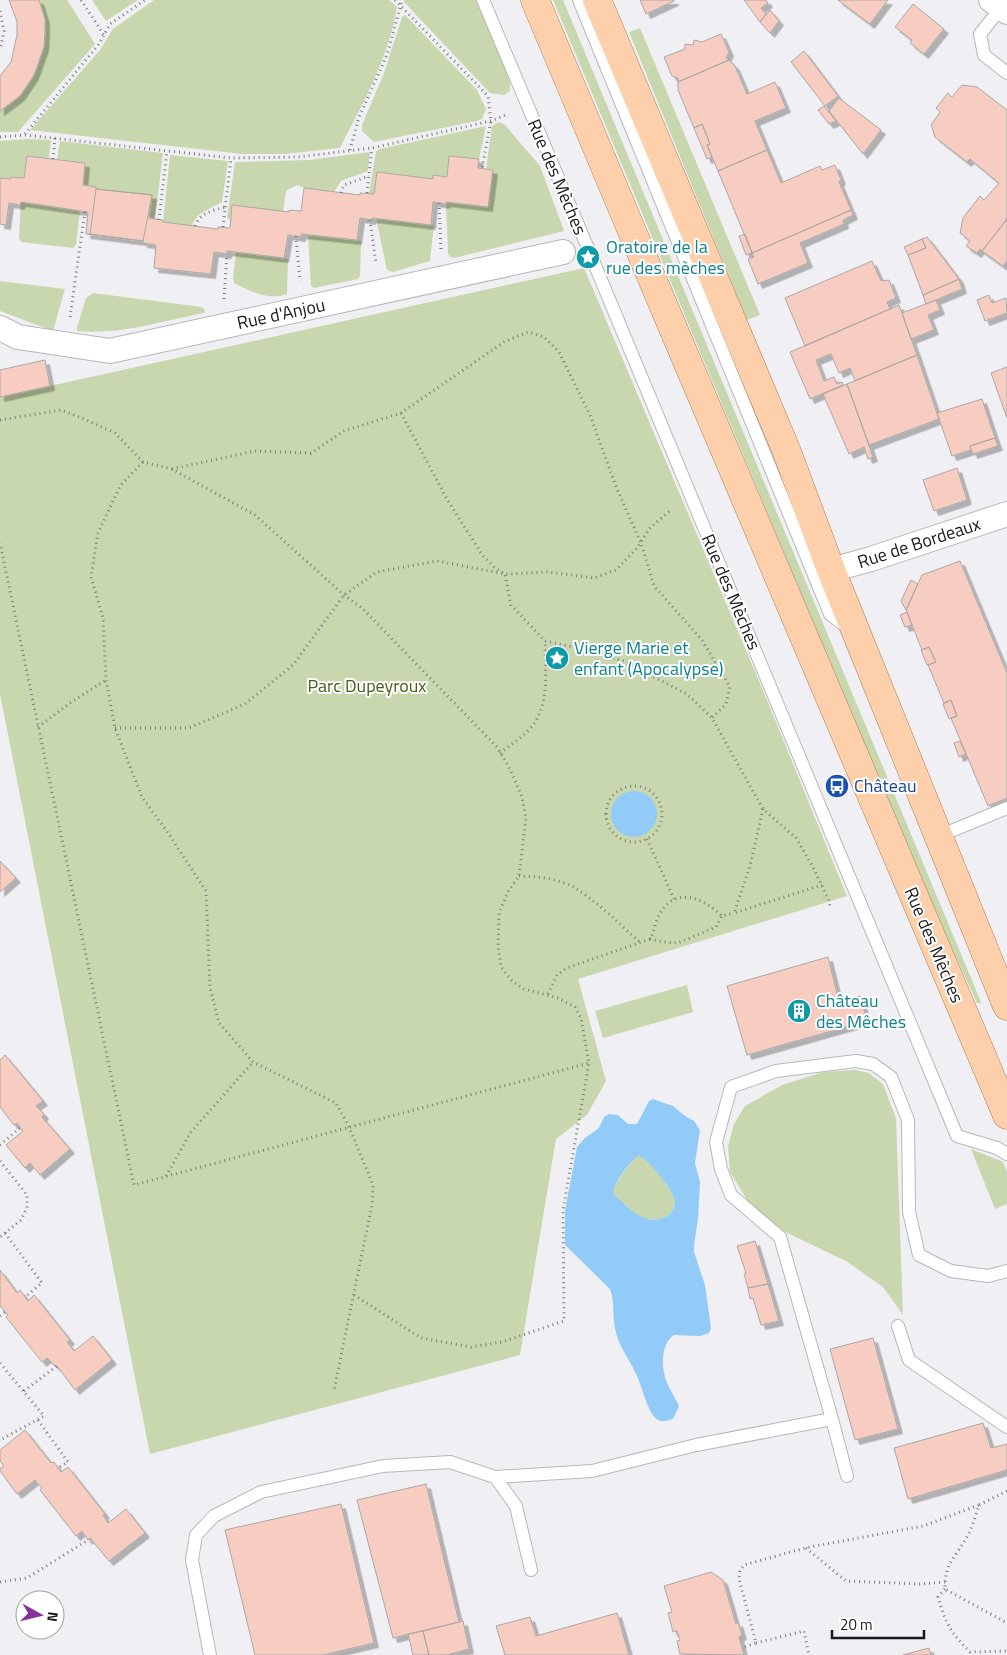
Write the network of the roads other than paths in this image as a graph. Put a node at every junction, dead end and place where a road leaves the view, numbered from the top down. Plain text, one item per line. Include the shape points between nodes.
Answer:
1 (483, 0) edge
2 (535, 0) edge
3 (579, 0) edge
4 (597, 0) edge
5 (1000, 7) edge
6 (1007, 73) edge
7 (563, 252) dead end
8 (0, 328) edge
9 (1007, 514) edge
10 (831, 570) junction
11 (857, 633) junction
12 (1007, 808) edge
13 (939, 836) junction
14 (1007, 1006) edge
15 (1007, 1115) edge
16 (1007, 1154) edge
17 (1007, 1271) edge
18 (898, 1326) dead end
19 (832, 1419) junction
20 (1007, 1427) edge
21 (847, 1476) dead end
22 (495, 1477) junction
23 (531, 1570) dead end
24 (210, 1655) edge

1 - 16 lane, Rue des Mèches via 957,1136
2 - 15 main road, Rue des Mèches
3 - 11 lane via 830,614
4 - 10 main road via 787,452
5 - 6 lane via 980,34 984,55
7 - 8 street, Rue d'Anjou via 110,351 18,337
9 - 10 street, Rue de Bordeaux
10 - 11 main road
11 - 13 main road
12 - 13 lane
13 - 14 main road
17 - 19 lane via 988,1276 951,1271 919,1255 909,1212 908,1120 891,1077 873,1064 856,1061 776,1071 731,1086 716,1142 721,1169 731,1195 780,1237
18 - 20 lane via 909,1360
19 - 21 lane
19 - 22 lane via 696,1444 592,1471
22 - 23 lane via 516,1506
22 - 24 lane via 450,1462 382,1466 261,1492 214,1516 196,1535 192,1560

